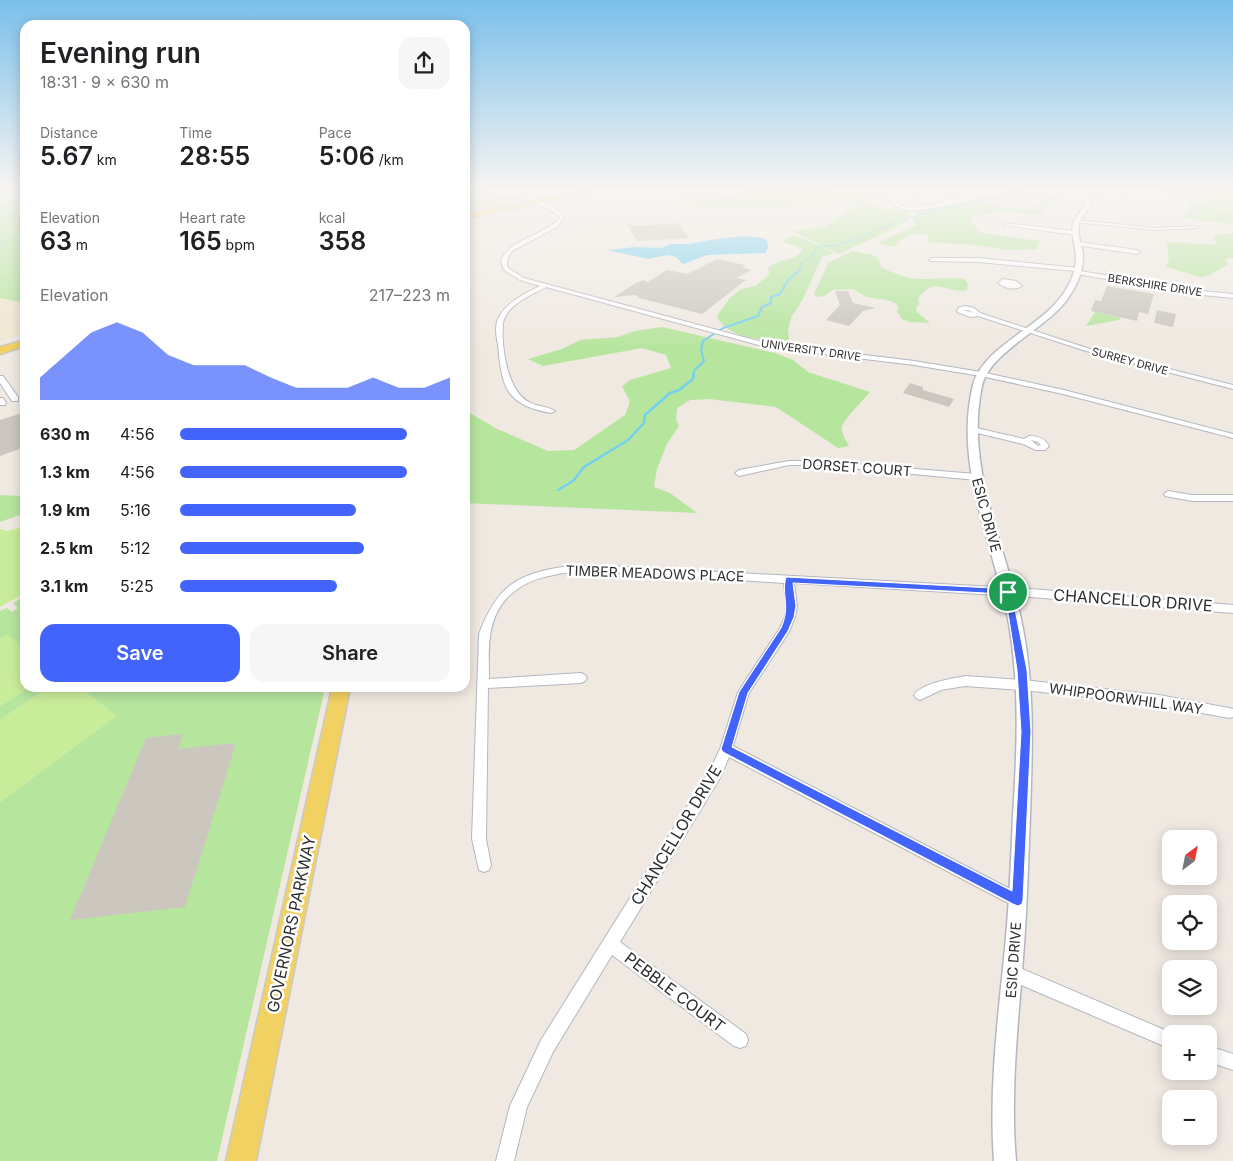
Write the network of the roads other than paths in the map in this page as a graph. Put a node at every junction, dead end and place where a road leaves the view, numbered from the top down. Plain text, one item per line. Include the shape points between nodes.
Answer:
1 (526, 242) edge
2 (1078, 244) joint
3 (1138, 252) dead end
4 (932, 260) dead end
5 (1004, 263) junction
6 (1025, 264) junction
7 (1015, 271) junction
8 (1077, 272) junction
9 (1011, 281) dead end
10 (546, 285) junction
11 (1233, 296) edge
12 (978, 314) dead end
13 (1028, 331) junction
14 (20, 345) edge
15 (0, 351) edge
16 (981, 374) junction
17 (0, 378) edge
18 (1232, 385) edge
19 (16, 398) dead end
20 (551, 412) dead end
21 (972, 430) junction
22 (1233, 436) edge
23 (1026, 442) dead end
24 (739, 473) dead end
25 (976, 477) junction
26 (1168, 494) dead end
27 (1233, 498) edge
28 (789, 580) junction
29 (1008, 592) junction
30 (1233, 609) edge
31 (581, 678) dead end
32 (483, 684) junction
33 (1023, 685) junction
34 (340, 692) edge
35 (920, 695) dead end
36 (1229, 713) dead end
37 (726, 749) junction
38 (484, 865) dead end
39 (1018, 900) junction
40 (610, 944) junction
41 (1013, 973) junction
42 (1162, 1037) edge
43 (740, 1040) dead end
44 (1217, 1057) edge
45 (1233, 1062) edge
46 (241, 1161) edge
47 (504, 1161) edge
48 (1005, 1161) edge

1 - 10 street, UNIVERSITY DRIVE via 510,250 504,265 518,277
2 - 3 street
2 - 8 street, ESIC DRIVE via 1080,263
4 - 5 street, BERKSHIRE DRIVE
5 - 6 street, BERKSHIRE DRIVE
5 - 7 street
6 - 7 street
6 - 8 street, BERKSHIRE DRIVE
7 - 9 street
8 - 11 street, BERKSHIRE DRIVE
8 - 13 street, ESIC DRIVE via 1065,297
10 - 16 street, UNIVERSITY DRIVE via 766,345
10 - 20 street via 507,309 499,324 505,379 509,388 527,404
12 - 13 street, SURREY DRIVE
13 - 16 street, ESIC DRIVE via 987,364
13 - 18 street, SURREY DRIVE via 1120,359
14 - 15 main road
16 - 21 street, ESIC DRIVE
16 - 22 street, UNIVERSITY DRIVE
17 - 19 street
21 - 23 street
21 - 25 street, ESIC DRIVE
24 - 25 street, DORSET COURT via 789,463 819,463
25 - 29 street, ESIC DRIVE
26 - 27 street via 1192,498
28 - 29 street, CHANCELLOR DRIVE
28 - 32 street, TIMBER MEADOWS PLACE via 571,567 537,574 510,590 491,612 484,634
28 - 37 street, CHANCELLOR DRIVE via 790,617 744,692
29 - 30 street, CHANCELLOR DRIVE
29 - 33 street, ESIC DRIVE
31 - 32 street
32 - 38 street, TIMBER MEADOWS PLACE via 479,839
33 - 35 street, WHIPPOORWHILL WAY via 964,681 939,686
33 - 36 street, WHIPPOORWHILL WAY via 1159,700
33 - 39 street, ESIC DRIVE via 1026,732
34 - 46 main road, GOVERNORS PARKWAY
37 - 39 street
37 - 40 street, CHANCELLOR DRIVE via 715,774
39 - 41 street, ESIC DRIVE
40 - 43 street, PEBBLE COURT
40 - 47 street, CHANCELLOR DRIVE via 547,1046 530,1080 519,1106
41 - 42 street
41 - 48 street, ESIC DRIVE via 1002,1092
44 - 45 street

